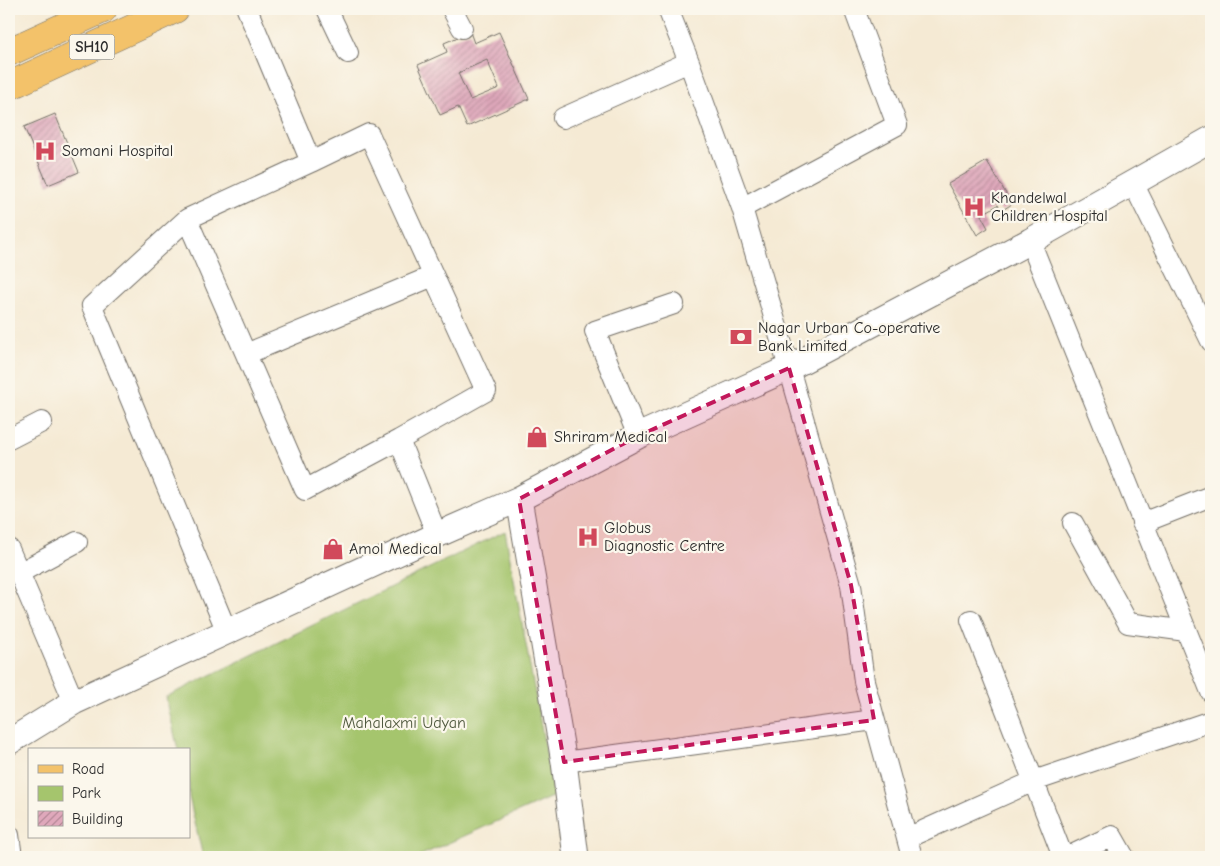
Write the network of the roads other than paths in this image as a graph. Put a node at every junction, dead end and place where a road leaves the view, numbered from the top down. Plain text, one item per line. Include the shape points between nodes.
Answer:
1 (103, 9) edge
2 (176, 9) edge
3 (247, 9) edge
4 (326, 9) edge
5 (452, 9) edge
6 (668, 9) edge
7 (854, 9) edge
8 (462, 28) dead end
9 (9, 52) edge
10 (348, 53) dead end
11 (690, 62) junction
12 (9, 86) edge
13 (563, 118) dead end
14 (1211, 139) edge
15 (310, 162) junction
16 (1134, 183) junction
17 (742, 208) junction
18 (187, 219) junction
19 (1030, 241) junction
20 (433, 276) junction
21 (674, 304) dead end
22 (1211, 341) edge
23 (246, 354) junction
24 (789, 368) junction
25 (42, 422) dead end
26 (638, 436) junction
27 (9, 439) edge
28 (400, 440) junction
29 (1211, 496) edge
30 (519, 499) junction
31 (1073, 523) dead end
32 (1142, 523) junction
33 (437, 535) junction
34 (77, 542) dead end
35 (9, 549) edge
36 (19, 573) junction
37 (971, 620) dead end
38 (1186, 631) junction
39 (227, 632) junction
40 (1211, 692) edge
41 (74, 702) junction
42 (874, 720) junction
43 (1211, 721) edge
44 (9, 742) edge
45 (564, 762) junction
46 (1034, 782) junction
47 (9, 834) edge
48 (909, 848) edge
49 (12, 857) edge
50 (576, 857) edge
51 (1063, 857) edge
52 (1068, 857) edge
53 (1124, 857) edge

1 - 9 main road, SH10
2 - 12 main road, SH10
3 - 15 street
4 - 10 street
5 - 8 street
6 - 11 street
7 - 17 street via 897,126
11 - 13 street
11 - 17 street
14 - 16 street
15 - 18 street
15 - 20 street via 369,134
16 - 19 street
16 - 22 street
17 - 24 street
18 - 23 street
18 - 39 street via 92,306
19 - 24 street
19 - 32 street
20 - 23 street
20 - 28 street via 486,391
21 - 26 street via 595,331
23 - 28 street via 305,490
24 - 26 street
24 - 42 street via 851,585 864,681
25 - 27 street
26 - 30 street
28 - 33 street
29 - 32 street
30 - 33 street
30 - 45 street
31 - 38 street via 1128,623
32 - 38 street
33 - 39 street
34 - 36 street
35 - 36 street
36 - 41 street
37 - 46 street
38 - 40 street
39 - 41 street
41 - 44 street
42 - 45 street
42 - 48 street
43 - 46 street
45 - 50 street
46 - 48 street
46 - 51 street
47 - 49 street
52 - 53 street via 1112,836

